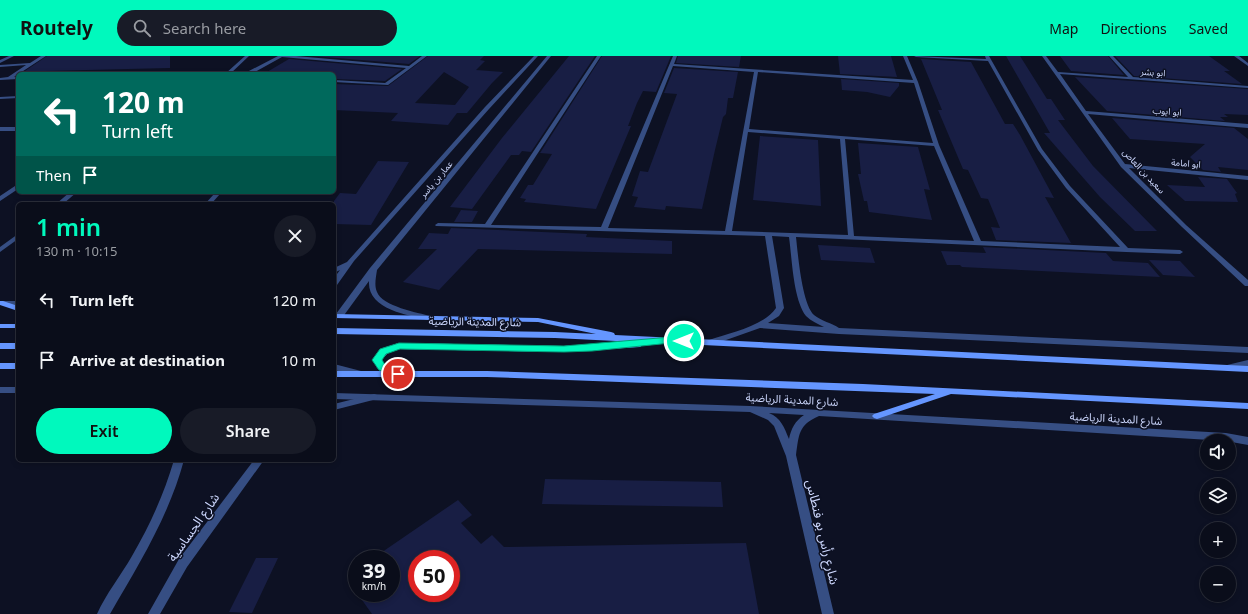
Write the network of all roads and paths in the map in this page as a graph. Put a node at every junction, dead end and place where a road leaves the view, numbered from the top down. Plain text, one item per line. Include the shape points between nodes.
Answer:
1 (12, 56) edge
2 (44, 56) edge
3 (247, 56) edge
4 (281, 56) edge
5 (425, 56) edge
6 (536, 56) edge
7 (549, 56) edge
8 (598, 56) edge
9 (675, 56) edge
10 (905, 56) edge
11 (916, 56) edge
12 (1044, 56) edge
13 (1111, 56) edge
14 (1236, 56) edge
15 (989, 58) edge
16 (0, 62) edge
17 (31, 64) junction
18 (20, 65) junction
19 (671, 65) junction
20 (1248, 65) edge
21 (0, 66) edge
22 (410, 67) junction
23 (756, 71) junction
24 (19, 72) edge
25 (229, 72) edge
26 (251, 72) edge
27 (1056, 73) junction
28 (16, 74) edge
29 (0, 78) edge
30 (16, 78) edge
31 (1132, 78) junction
32 (8, 79) junction
33 (336, 81) edge
34 (916, 82) junction
35 (1248, 87) edge
36 (16, 97) edge
37 (0, 98) edge
38 (1084, 112) junction
39 (1248, 126) edge
40 (0, 129) edge
41 (16, 129) edge
42 (746, 130) junction
43 (842, 137) junction
44 (936, 145) junction
45 (1123, 166) junction
46 (1248, 178) edge
47 (16, 187) edge
48 (72, 194) edge
49 (217, 194) edge
50 (0, 199) edge
51 (62, 202) edge
52 (210, 202) edge
53 (438, 225) dead end
54 (487, 226) junction
55 (604, 229) junction
56 (728, 233) junction
57 (768, 234) junction
58 (792, 235) junction
59 (851, 237) junction
60 (16, 238) edge
61 (978, 243) junction
62 (0, 250) edge
63 (1126, 250) junction
64 (1180, 252) dead end
65 (352, 260) junction
66 (373, 270) junction
67 (336, 271) edge
68 (336, 280) edge
69 (1247, 283) edge
70 (1, 303) edge
71 (16, 303) edge
72 (16, 308) edge
73 (337, 316) edge
74 (428, 318) junction
75 (758, 325) junction
76 (0, 326) edge
77 (16, 326) edge
78 (336, 331) edge
79 (839, 331) junction
80 (629, 339) junction
81 (671, 340) junction
82 (712, 342) junction
83 (0, 346) edge
84 (16, 346) edge
85 (1248, 350) edge
86 (1248, 363) edge
87 (0, 366) edge
88 (16, 366) edge
89 (1230, 367) junction
90 (336, 368) edge
91 (1248, 369) edge
92 (336, 374) edge
93 (360, 374) junction
94 (398, 374) junction
95 (0, 390) edge
96 (16, 390) edge
97 (953, 391) junction
98 (336, 396) edge
99 (374, 397) junction
100 (1230, 404) junction
101 (336, 406) edge
102 (1248, 406) edge
103 (750, 409) junction
104 (1248, 410) edge
105 (821, 412) junction
106 (877, 416) junction
107 (1248, 441) edge
108 (791, 456) junction
109 (179, 462) edge
110 (258, 462) edge
111 (103, 614) edge
112 (154, 614) edge
113 (828, 614) edge

1 - 16 street
2 - 17 street
3 - 25 street
4 - 22 street
4 - 26 street
5 - 22 street
6 - 65 street, عمار بن ياسر
7 - 66 street, عمار بن ياسر
8 - 54 street
9 - 19 street
10 - 34 street
11 - 15 street
12 - 27 street, سعيد بن العاص
13 - 31 street
14 - 20 street
15 - 63 street via 1040,148 1068,187
17 - 18 street
17 - 24 street
18 - 21 street
18 - 29 street
19 - 23 street
19 - 55 street
22 - 33 street via 390,82 383,84
23 - 34 street
23 - 42 street
27 - 31 street, ابو بشر
27 - 38 street, سعيد بن العاص
28 - 32 street
29 - 32 street
30 - 32 street
31 - 35 street, ابو بشر
34 - 44 street
36 - 37 street
38 - 39 street, ابو ايوب
38 - 45 street, سعيد بن العاص
40 - 41 street
42 - 43 street
42 - 56 street
43 - 44 street
43 - 59 street
44 - 61 street
45 - 46 street, ابو امامة
45 - 69 street, سعيد بن العاص
47 - 50 street
48 - 51 street
49 - 52 street
53 - 54 street
54 - 55 street
55 - 56 street
56 - 57 street
57 - 58 street
57 - 75 street via 780,308 776,316
58 - 59 street
58 - 79 street via 800,286 807,311 816,319
59 - 61 street
60 - 62 street
61 - 63 street
63 - 64 street
65 - 67 street
65 - 68 street, عمار بن ياسر
66 - 73 street, عمار بن ياسر
66 - 74 street via 372,290 377,298 391,306
70 - 71 street
70 - 72 main road
73 - 74 main road
74 - 80 main road via 538,320
75 - 79 street, شارع المدينة الرياضية
75 - 82 street, شارع المدينة الرياضية
76 - 77 main road
78 - 80 main road, شارع المدينة الرياضية via 522,334
79 - 85 street, شارع المدينة الرياضية
80 - 81 main road, شارع المدينة الرياضية
81 - 82 main road, شارع المدينة الرياضية
81 - 94 main road via 564,349 399,346 383,352 377,360 383,368
82 - 89 main road, شارع المدينة الرياضية
83 - 84 main road
86 - 89 street
87 - 88 main road
89 - 91 main road, شارع المدينة الرياضية
90 - 93 street
92 - 93 main road, شارع المدينة الرياضية
93 - 94 main road, شارع المدينة الرياضية
94 - 97 main road, شارع المدينة الرياضية via 487,374
95 - 96 street
97 - 100 main road, شارع المدينة الرياضية
97 - 106 main road
98 - 99 street, شارع المدينة الرياضية
99 - 101 street
99 - 103 street, شارع المدينة الرياضية
100 - 102 main road, شارع المدينة الرياضية
100 - 104 main road
103 - 105 street, شارع المدينة الرياضية
103 - 108 street, شارع رأس بو فنطاس via 778,424
105 - 106 street, شارع المدينة الرياضية
105 - 108 street, شارع رأس بو فنطاس via 799,423
106 - 107 street, شارع المدينة الرياضية via 1226,437
108 - 113 street, شارع رأس بو فنطاس
109 - 111 street via 176,475 145,544
110 - 112 street, شارع الجساسية via 183,563

